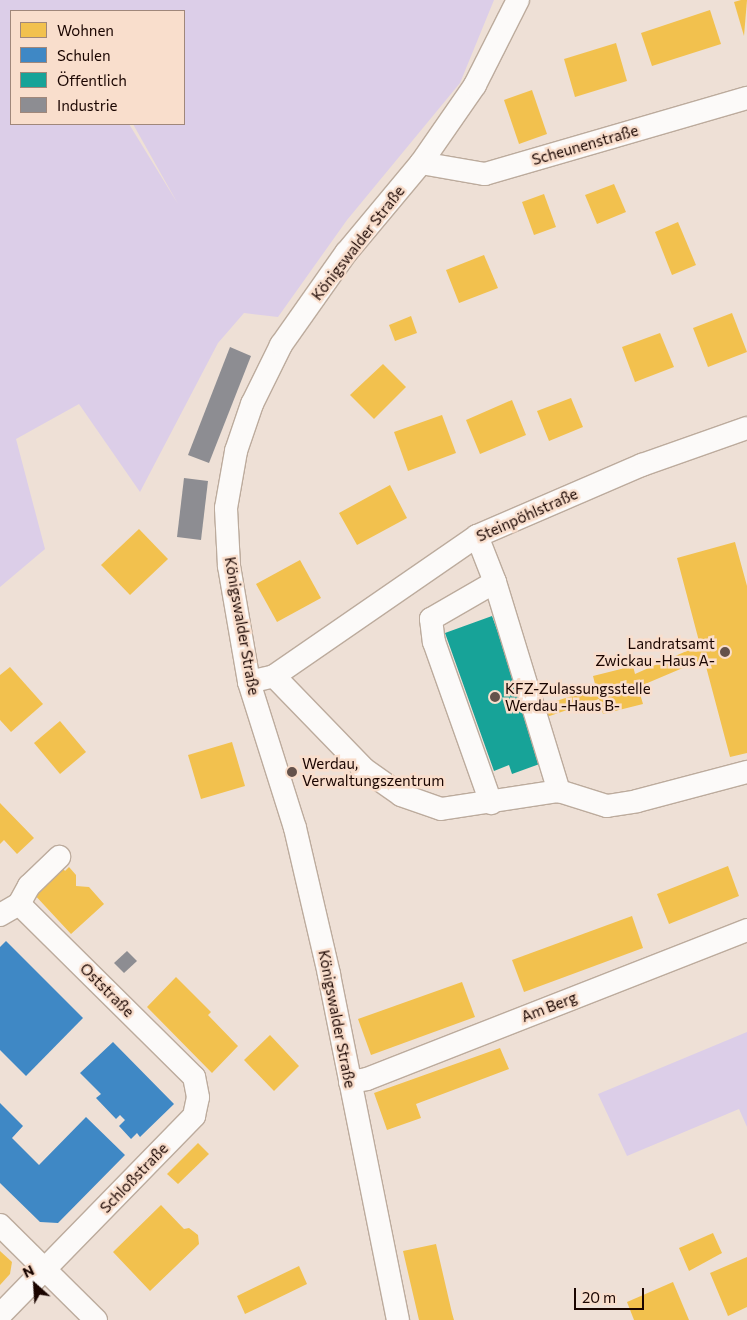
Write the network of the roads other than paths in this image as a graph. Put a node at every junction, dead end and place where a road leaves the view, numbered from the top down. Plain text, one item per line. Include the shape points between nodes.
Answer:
1 (518, 0) edge
2 (747, 98) edge
3 (421, 163) junction
4 (747, 428) edge
5 (477, 536) junction
6 (496, 582) junction
7 (274, 676) junction
8 (249, 682) junction
9 (747, 772) edge
10 (559, 791) junction
11 (491, 803) junction
12 (59, 856) dead end
13 (9, 909) edge
14 (747, 930) edge
15 (194, 1077) joint
16 (350, 1082) junction
17 (0, 1225) edge
18 (45, 1269) junction
19 (0, 1315) edge
20 (96, 1320) edge
21 (398, 1320) edge

1 - 3 street, Königswalder Straße via 475,85
2 - 3 street, Scheunenstraße via 485,174
3 - 8 street, Königswalder Straße via 346,253 281,345 252,404 236,451 226,508 229,566
4 - 5 street, Steinpöhlstraße via 642,465
5 - 6 street
5 - 7 street, Steinpöhlstraße
6 - 10 street
6 - 11 street via 431,619 434,642
7 - 8 street, Steinpöhlstraße
7 - 11 street, Königswalder Straße via 364,769 401,795 441,809
8 - 16 street, Königswalder Straße via 295,828
9 - 10 street, Königswalder Straße via 607,806
10 - 11 street, Königswalder Straße
12 - 13 street
13 - 15 street, Oststraße
14 - 16 street, Am Berg
15 - 18 street, Schloßstraße via 198,1097 194,1116
16 - 21 street, Königswalder Straße
17 - 18 street
18 - 19 street, Schloßstraße
18 - 20 street

